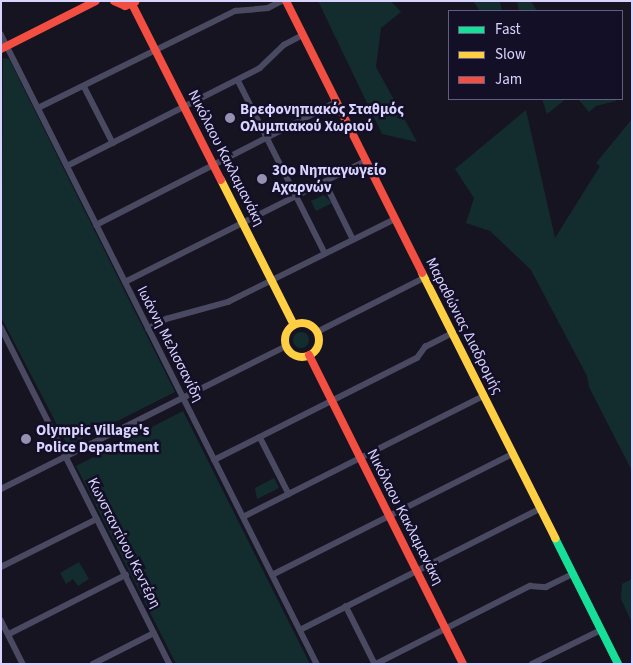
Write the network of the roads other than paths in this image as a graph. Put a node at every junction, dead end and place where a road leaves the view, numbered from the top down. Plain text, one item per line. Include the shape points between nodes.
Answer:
1 (96, 1) edge
2 (114, 1) edge
3 (282, 1) edge
4 (286, 1) edge
5 (134, 2) edge
6 (1, 34) edge
7 (303, 35) junction
8 (4, 48) edge
9 (156, 50) junction
10 (238, 80) junction
11 (84, 86) junction
12 (336, 102) junction
13 (185, 107) junction
14 (38, 108) junction
15 (267, 137) junction
16 (112, 143) junction
17 (366, 161) junction
18 (213, 164) junction
19 (67, 166) junction
20 (325, 182) junction
21 (296, 196) junction
22 (395, 218) junction
23 (243, 223) junction
24 (96, 225) junction
25 (353, 239) junction
26 (325, 253) junction
27 (424, 278) junction
28 (272, 280) junction
29 (125, 282) junction
30 (294, 325) junction
31 (1, 327) edge
32 (148, 329) junction
33 (317, 332) junction
34 (452, 333) junction
35 (286, 346) junction
36 (309, 355) junction
37 (484, 396) junction
38 (183, 398) junction
39 (332, 401) junction
40 (260, 437) junction
41 (513, 454) junction
42 (66, 457) junction
43 (360, 458) junction
44 (214, 460) junction
45 (1, 489) edge
46 (289, 494) junction
47 (540, 509) junction
48 (389, 516) junction
49 (243, 517) junction
50 (97, 519) junction
51 (1, 567) edge
52 (417, 571) junction
53 (573, 574) junction
54 (126, 575) junction
55 (272, 575) junction
56 (346, 606) junction
57 (1, 620) edge
58 (446, 628) junction
59 (300, 630) junction
60 (601, 630) junction
61 (154, 633) junction
62 (9, 634) junction
63 (23, 664) edge
64 (93, 664) edge
65 (170, 664) edge
66 (317, 664) edge
67 (376, 664) edge
68 (463, 664) edge
69 (532, 664) edge
70 (618, 664) edge

1 - 8 street
2 - 5 street via 125,6
3 - 9 street via 268,8 235,10
4 - 7 street, Μαραθώνιας Διαδρομής
5 - 9 street, Νικόλαου Κακλαμανάκη
6 - 8 street, Ιωάννη Μελισσανίδη
7 - 10 street via 284,45 260,68
7 - 12 street, Μαραθώνιας Διαδρομής
8 - 14 street, Ιωάννη Μελισσανίδη
9 - 11 street
9 - 13 street, Νικόλαου Κακλαμανάκη
10 - 13 street
10 - 15 street
11 - 14 street
11 - 16 street
12 - 15 street
12 - 17 street, Μαραθώνιας Διαδρομής
13 - 16 street
13 - 18 street, Νικόλαου Κακλαμανάκη
14 - 19 street, Ιωάννη Μελισσανίδη
15 - 18 street
15 - 21 street
16 - 19 street
17 - 20 street
17 - 22 street, Μαραθώνιας Διαδρομής
18 - 23 street, Νικόλαου Κακλαμανάκη
18 - 24 street
19 - 24 street, Ιωάννη Μελισσανίδη
20 - 21 street
20 - 25 street
21 - 23 street
21 - 26 street
22 - 25 street
22 - 27 street, Μαραθώνιας Διαδρομής
23 - 28 street, Νικόλαου Κακλαμανάκη
23 - 29 street
24 - 29 street, Ιωάννη Μελισσανίδη
25 - 26 street
26 - 28 street
27 - 33 street
27 - 34 street, Μαραθώνιας Διαδρομής
28 - 30 street, Νικόλαου Κακλαμανάκη
28 - 32 street via 228,302 166,319
29 - 32 street, Ιωάννη Μελισσανίδη
30 - 33 street via 307,324
30 - 35 street via 285,336
31 - 42 street, Κωνσταντίνου Κεντέρη
32 - 38 street, Ιωάννη Μελισσανίδη
33 - 36 street via 318,345
34 - 37 street, Μαραθώνιας Διαδρομής
34 - 39 street via 424,346 417,358
35 - 36 street via 293,354
35 - 38 street
36 - 39 street, Νικόλαου Κακλαμανάκη
37 - 41 street, Μαραθώνιας Διαδρομής
37 - 43 street
38 - 42 street
38 - 44 street, Ιωάννη Μελισσανίδη
39 - 40 street
39 - 43 street, Νικόλαου Κακλαμανάκη
40 - 44 street
40 - 46 street
41 - 47 street, Μαραθώνιας Διαδρομής
41 - 48 street
42 - 45 street
42 - 50 street, Κωνσταντίνου Κεντέρη
43 - 46 street
43 - 48 street, Νικόλαου Κακλαμανάκη
44 - 49 street, Ιωάννη Μελισσανίδη
46 - 49 street
47 - 52 street
47 - 53 street, Μαραθώνιας Διαδρομής
48 - 52 street, Νικόλαου Κακλαμανάκη
48 - 55 street
49 - 55 street, Ιωάννη Μελισσανίδη
50 - 51 street
50 - 54 street, Κωνσταντίνου Κεντέρη
52 - 56 street
52 - 58 street, Νικόλαου Κακλαμανάκη
53 - 58 street via 546,588 530,586
53 - 60 street, Μαραθώνιας Διαδρομής
54 - 61 street, Κωνσταντίνου Κεντέρη
54 - 62 street
55 - 59 street, Ιωάννη Μελισσανίδη
56 - 59 street
56 - 67 street
57 - 62 street
58 - 67 street
58 - 68 street, Νικόλαου Κακλαμανάκη
59 - 66 street, Ιωάννη Μελισσανίδη
60 - 69 street
60 - 70 street, Μαραθώνιας Διαδρομής
61 - 64 street
61 - 65 street, Κωνσταντίνου Κεντέρη
62 - 63 street

